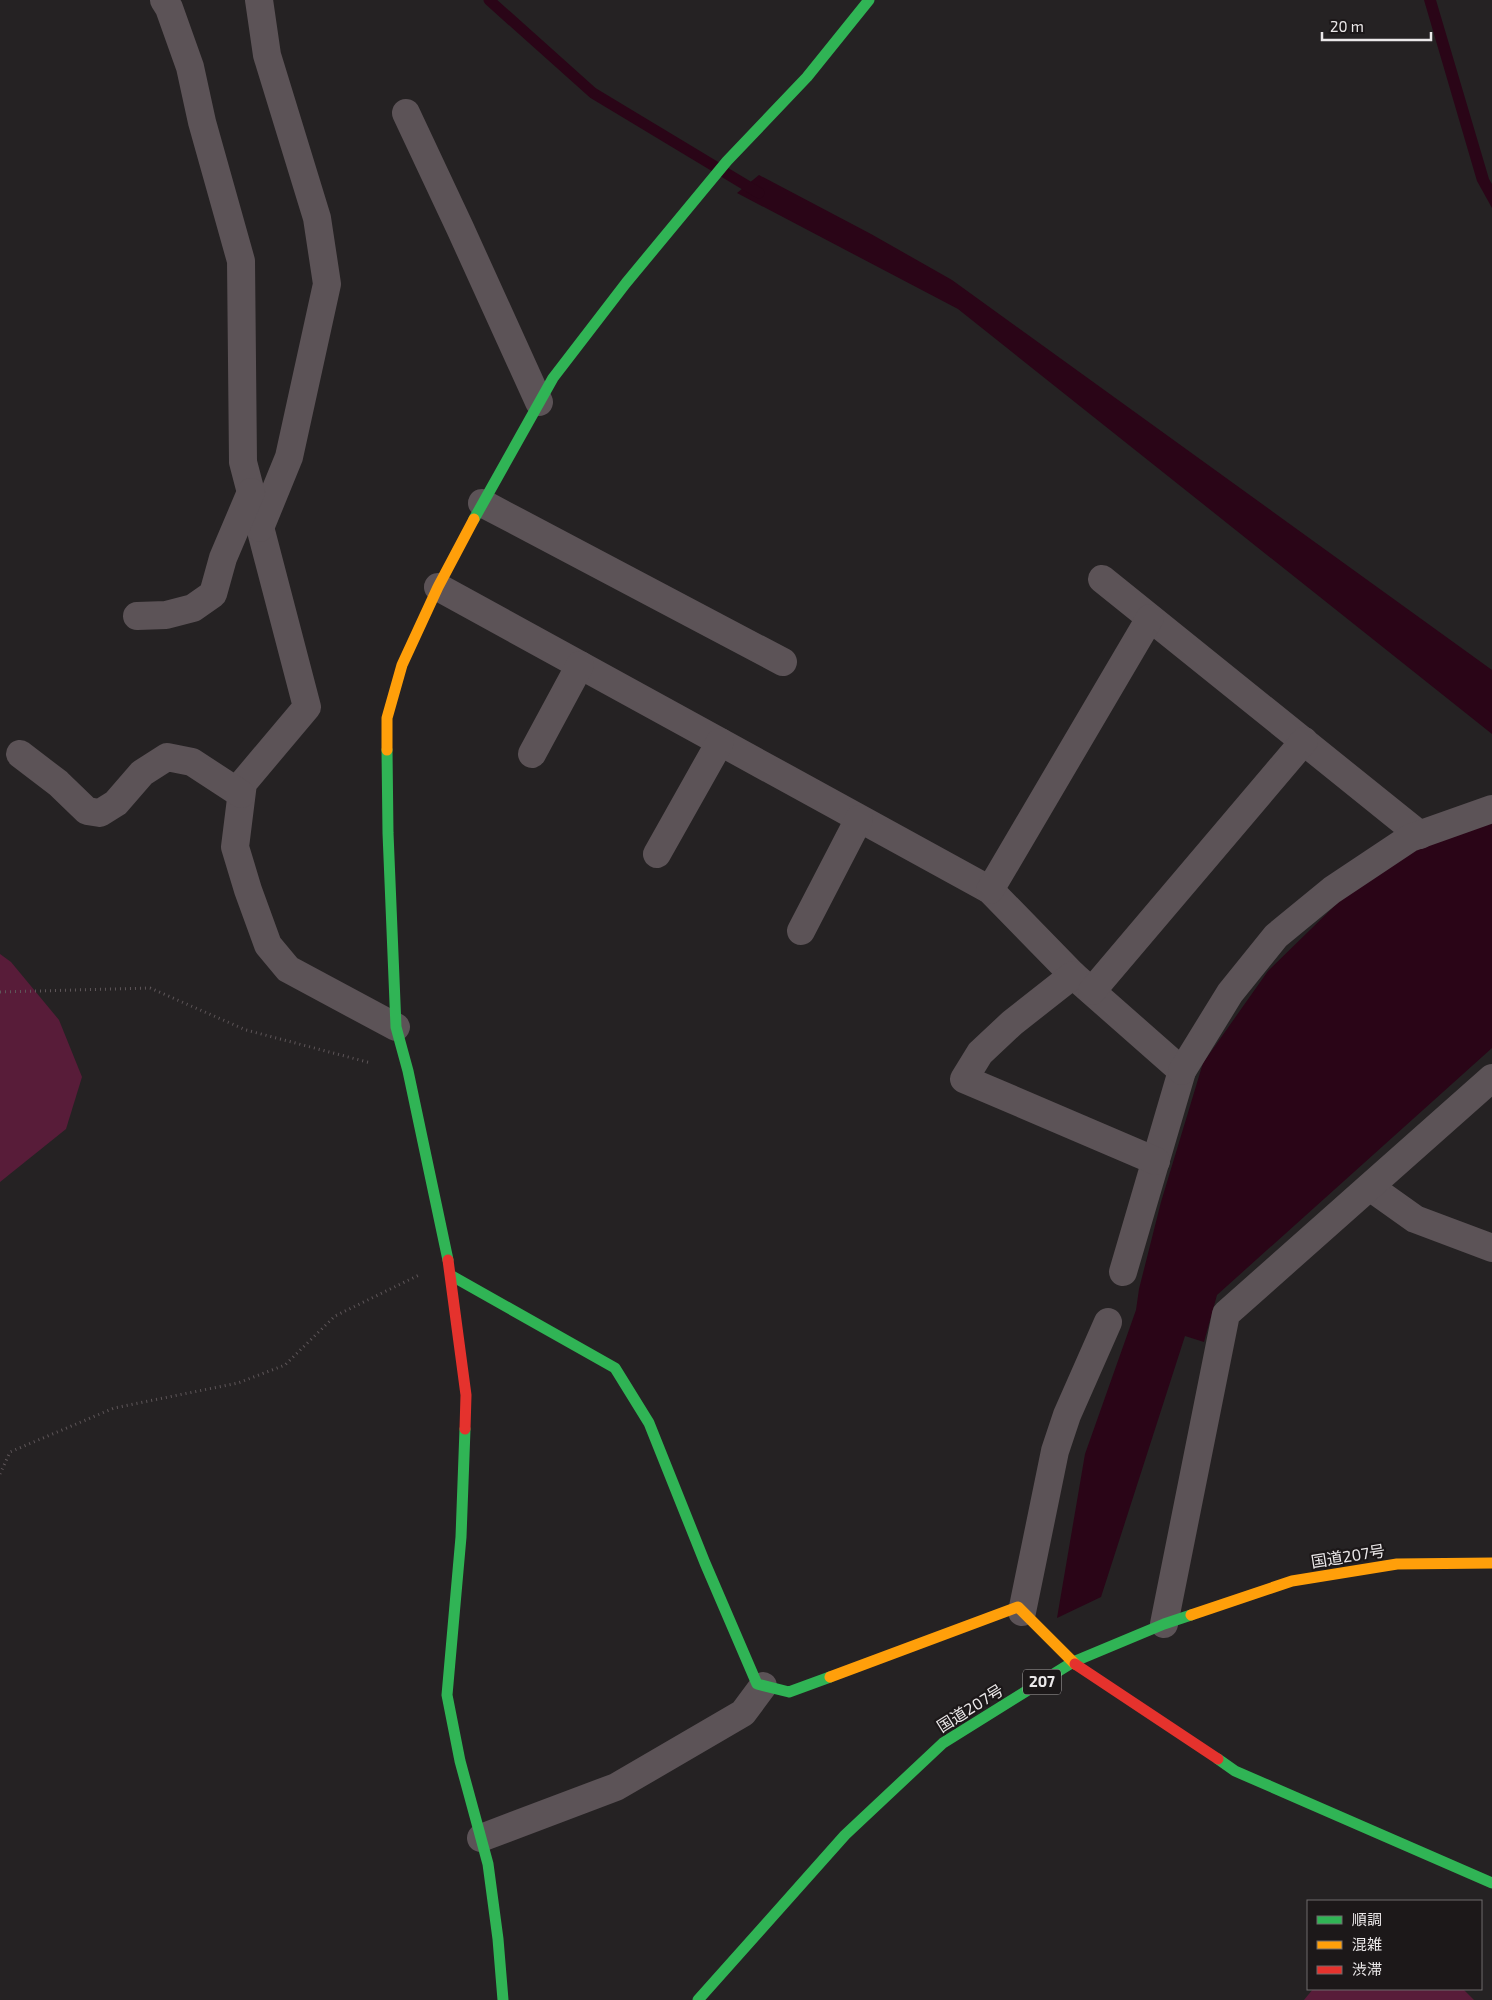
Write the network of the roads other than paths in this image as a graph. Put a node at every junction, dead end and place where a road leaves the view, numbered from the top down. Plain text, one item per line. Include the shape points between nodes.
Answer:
1 (164, 0) edge
2 (259, 0) edge
3 (869, 0) edge
4 (406, 113) dead end
5 (539, 402) junction
6 (251, 492) junction
7 (482, 503) junction
8 (260, 528) junction
9 (1102, 579) dead end
10 (438, 587) junction
11 (137, 616) dead end
12 (1150, 618) junction
13 (783, 662) dead end
14 (580, 665) junction
15 (1304, 741) junction
16 (720, 742) junction
17 (20, 754) dead end
18 (532, 754) dead end
19 (241, 794) junction
20 (1492, 809) edge
21 (859, 819) junction
22 (1420, 835) junction
23 (657, 854) dead end
24 (990, 890) junction
25 (801, 931) dead end
26 (1082, 983) junction
27 (396, 1027) junction
28 (1182, 1071) junction
29 (1492, 1078) edge
30 (1156, 1161) junction
31 (1370, 1187) junction
32 (1492, 1248) edge
33 (1123, 1272) dead end
34 (452, 1276) junction
35 (1108, 1322) dead end
36 (1492, 1563) edge
37 (1022, 1612) junction
38 (1164, 1624) junction
39 (1073, 1662) junction
40 (763, 1686) junction
41 (481, 1838) junction
42 (1492, 1883) edge
43 (503, 2000) edge
44 (698, 2000) edge

1 - 6 street via 170,8 190,67 241,261 243,462
2 - 8 street via 267,55 317,218 327,284 289,457
3 - 5 main road via 806,76 727,161 626,283 552,378
4 - 5 street
5 - 7 main road
6 - 8 street
6 - 11 street via 223,558 213,594 193,608 166,615
7 - 10 main road
7 - 13 street
8 - 19 street via 307,707 243,783
9 - 12 street
10 - 14 street
10 - 27 main road via 402,665 387,718
12 - 15 street
12 - 24 street
14 - 16 street
14 - 18 street
15 - 22 street
15 - 26 street
16 - 21 street
16 - 23 street
17 - 19 street via 58,783 87,811 100,813 116,802 142,773 167,757 192,762
19 - 27 street via 235,847 268,945 288,969
20 - 22 street
21 - 24 street
21 - 25 street
22 - 28 street via 1410,838 1332,890 1276,936 1230,993
24 - 26 street
26 - 28 street
26 - 30 street via 1012,1023 980,1053 964,1079
27 - 34 main road
28 - 30 street
29 - 31 street
30 - 33 street
31 - 32 street via 1415,1219
31 - 38 street via 1226,1314
34 - 40 main road via 616,1368 649,1424 757,1684
34 - 41 main road via 466,1395 460,1536 447,1695 460,1761
35 - 37 street via 1067,1415 1055,1451
36 - 38 main road, 国道207号 / 207 via 1397,1564 1292,1582
37 - 39 main road
37 - 40 main road via 1018,1607 788,1692
38 - 39 main road, 国道207号 / 207
39 - 42 main road via 1235,1771
39 - 44 main road, 国道207号 / 207 via 944,1743 845,1835
40 - 41 street via 743,1713 616,1787
41 - 43 main road via 489,1873

